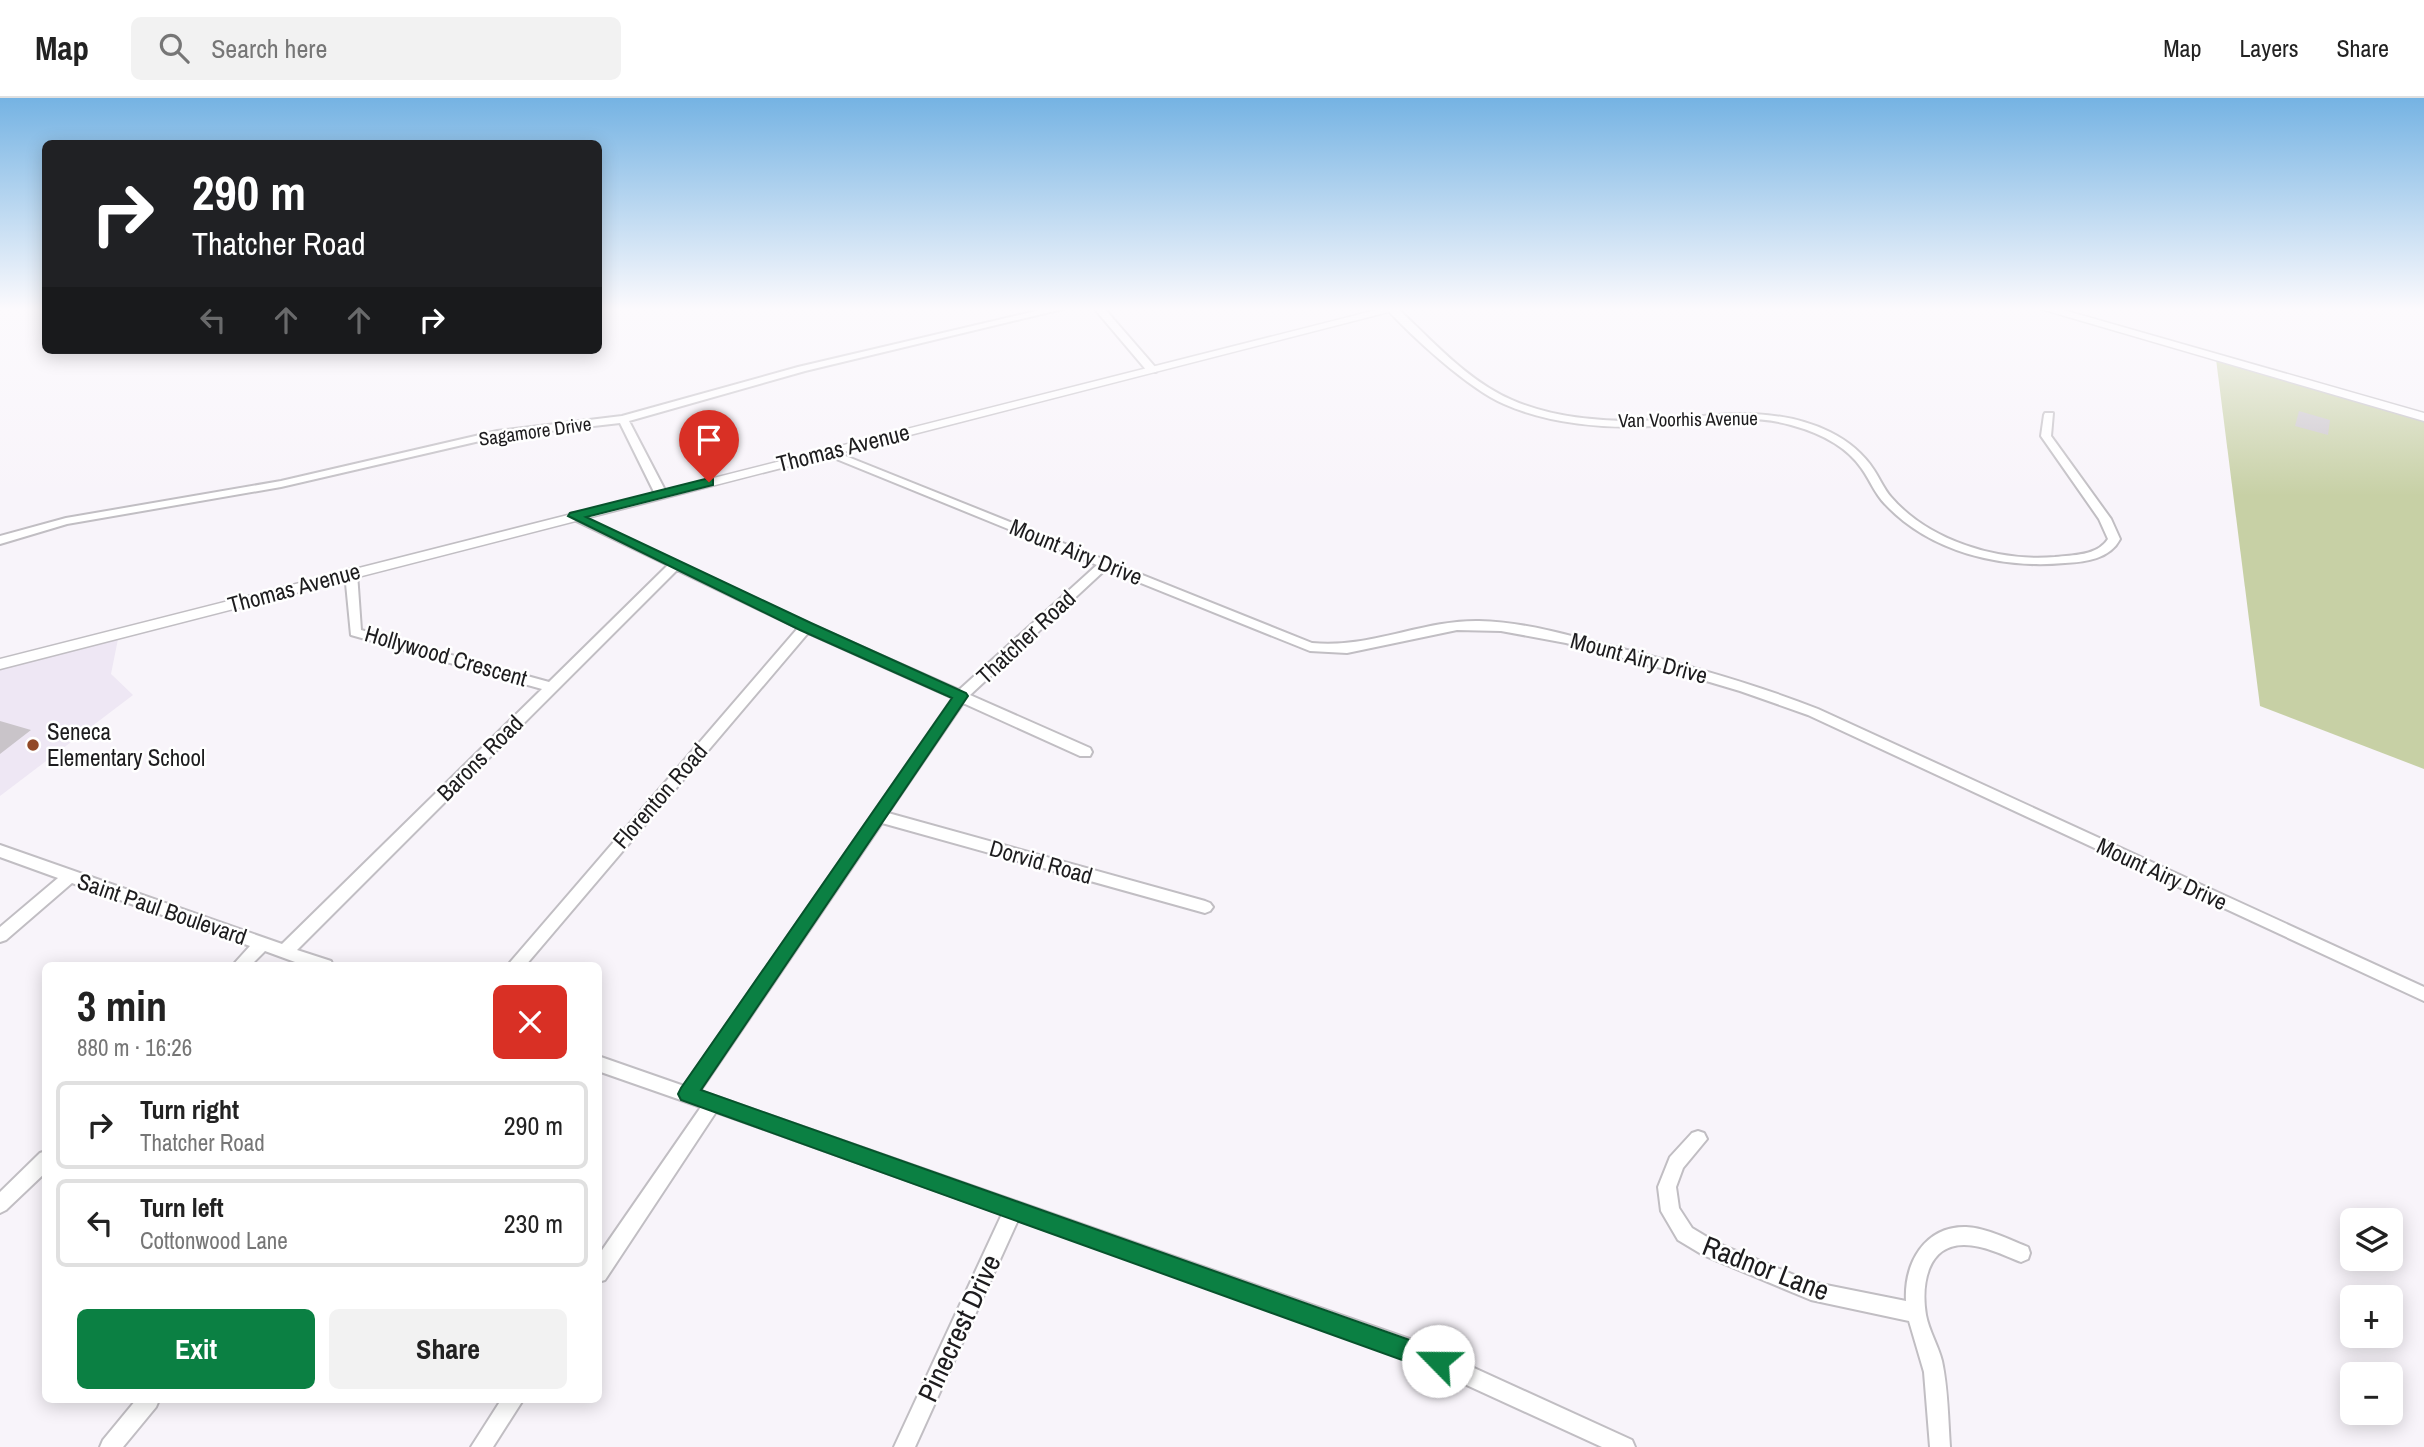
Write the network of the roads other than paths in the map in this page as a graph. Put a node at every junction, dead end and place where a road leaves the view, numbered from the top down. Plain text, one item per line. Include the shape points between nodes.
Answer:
1 (799, 370) edge
2 (1152, 370) edge
3 (1465, 370) edge
4 (2260, 370) edge
5 (2049, 415) dead end
6 (2424, 417) edge
7 (623, 419) junction
8 (828, 452) junction
9 (661, 494) junction
10 (574, 516) junction
11 (0, 540) edge
12 (1106, 564) junction
13 (676, 565) junction
14 (351, 573) junction
15 (806, 626) junction
16 (0, 664) edge
17 (550, 687) junction
18 (961, 696) junction
19 (1085, 752) dead end
20 (878, 816) junction
21 (0, 851) edge
22 (70, 876) junction
23 (1205, 907) dead end
24 (0, 936) edge
25 (262, 944) junction
26 (285, 952) junction
27 (244, 962) edge
28 (313, 962) edge
29 (517, 962) edge
30 (2424, 994) edge
31 (602, 1064) edge
32 (688, 1094) junction
33 (713, 1103) junction
34 (1698, 1139) dead end
35 (42, 1163) edge
36 (0, 1204) edge
37 (1014, 1209) junction
38 (2021, 1252) dead end
39 (602, 1267) edge
40 (1916, 1313) junction
41 (147, 1403) edge
42 (511, 1403) edge
43 (110, 1447) edge
44 (481, 1447) edge
45 (904, 1447) edge
46 (1625, 1447) edge
47 (1940, 1447) edge

1 - 7 street, Sagamore Drive
2 - 8 main road, Thomas Avenue
3 - 5 street, Van Voorhis Avenue via 1505,400 1565,417 1642,423 1751,415 1815,429 1860,458 1888,502 1951,543 2009,558 2082,558 2106,550 2114,539 2105,519 2046,436
4 - 6 main road
7 - 9 street
7 - 11 street, Sagamore Drive via 497,434 281,484 66,521
8 - 9 main road, Thomas Avenue
8 - 12 street, Mount Airy Drive
9 - 10 main road, Thomas Avenue
10 - 13 street
10 - 14 main road, Thomas Avenue
12 - 18 street, Thatcher Road
12 - 30 street, Mount Airy Drive via 1323,650 1349,649 1428,629 1497,627 1562,638 1764,692
13 - 15 street
13 - 17 street, Barons Road
14 - 16 main road, Thomas Avenue
14 - 17 street, Hollywood Crescent via 355,632
15 - 18 street
15 - 29 street, Florenton Road
17 - 26 street, Barons Road
18 - 19 street
18 - 20 street, Thatcher Road
20 - 23 street, Dorvid Road
20 - 32 street, Thatcher Road
21 - 22 street, Saint Paul Boulevard
22 - 24 street
22 - 25 street, Saint Paul Boulevard
25 - 26 street, Saint Paul Boulevard
25 - 27 street
26 - 28 street, Saint Paul Boulevard
31 - 32 street
32 - 33 street
33 - 37 street
33 - 39 street
34 - 40 street, Radnor Lane via 1676,1163 1667,1187 1670,1211 1685,1234 1710,1249 1811,1290
35 - 36 street
37 - 45 street, Pinecrest Drive
37 - 46 street via 1415,1351
38 - 40 street via 1961,1236 1934,1246 1917,1269 1913,1289
40 - 47 street via 1935,1378
41 - 43 street
42 - 44 street

